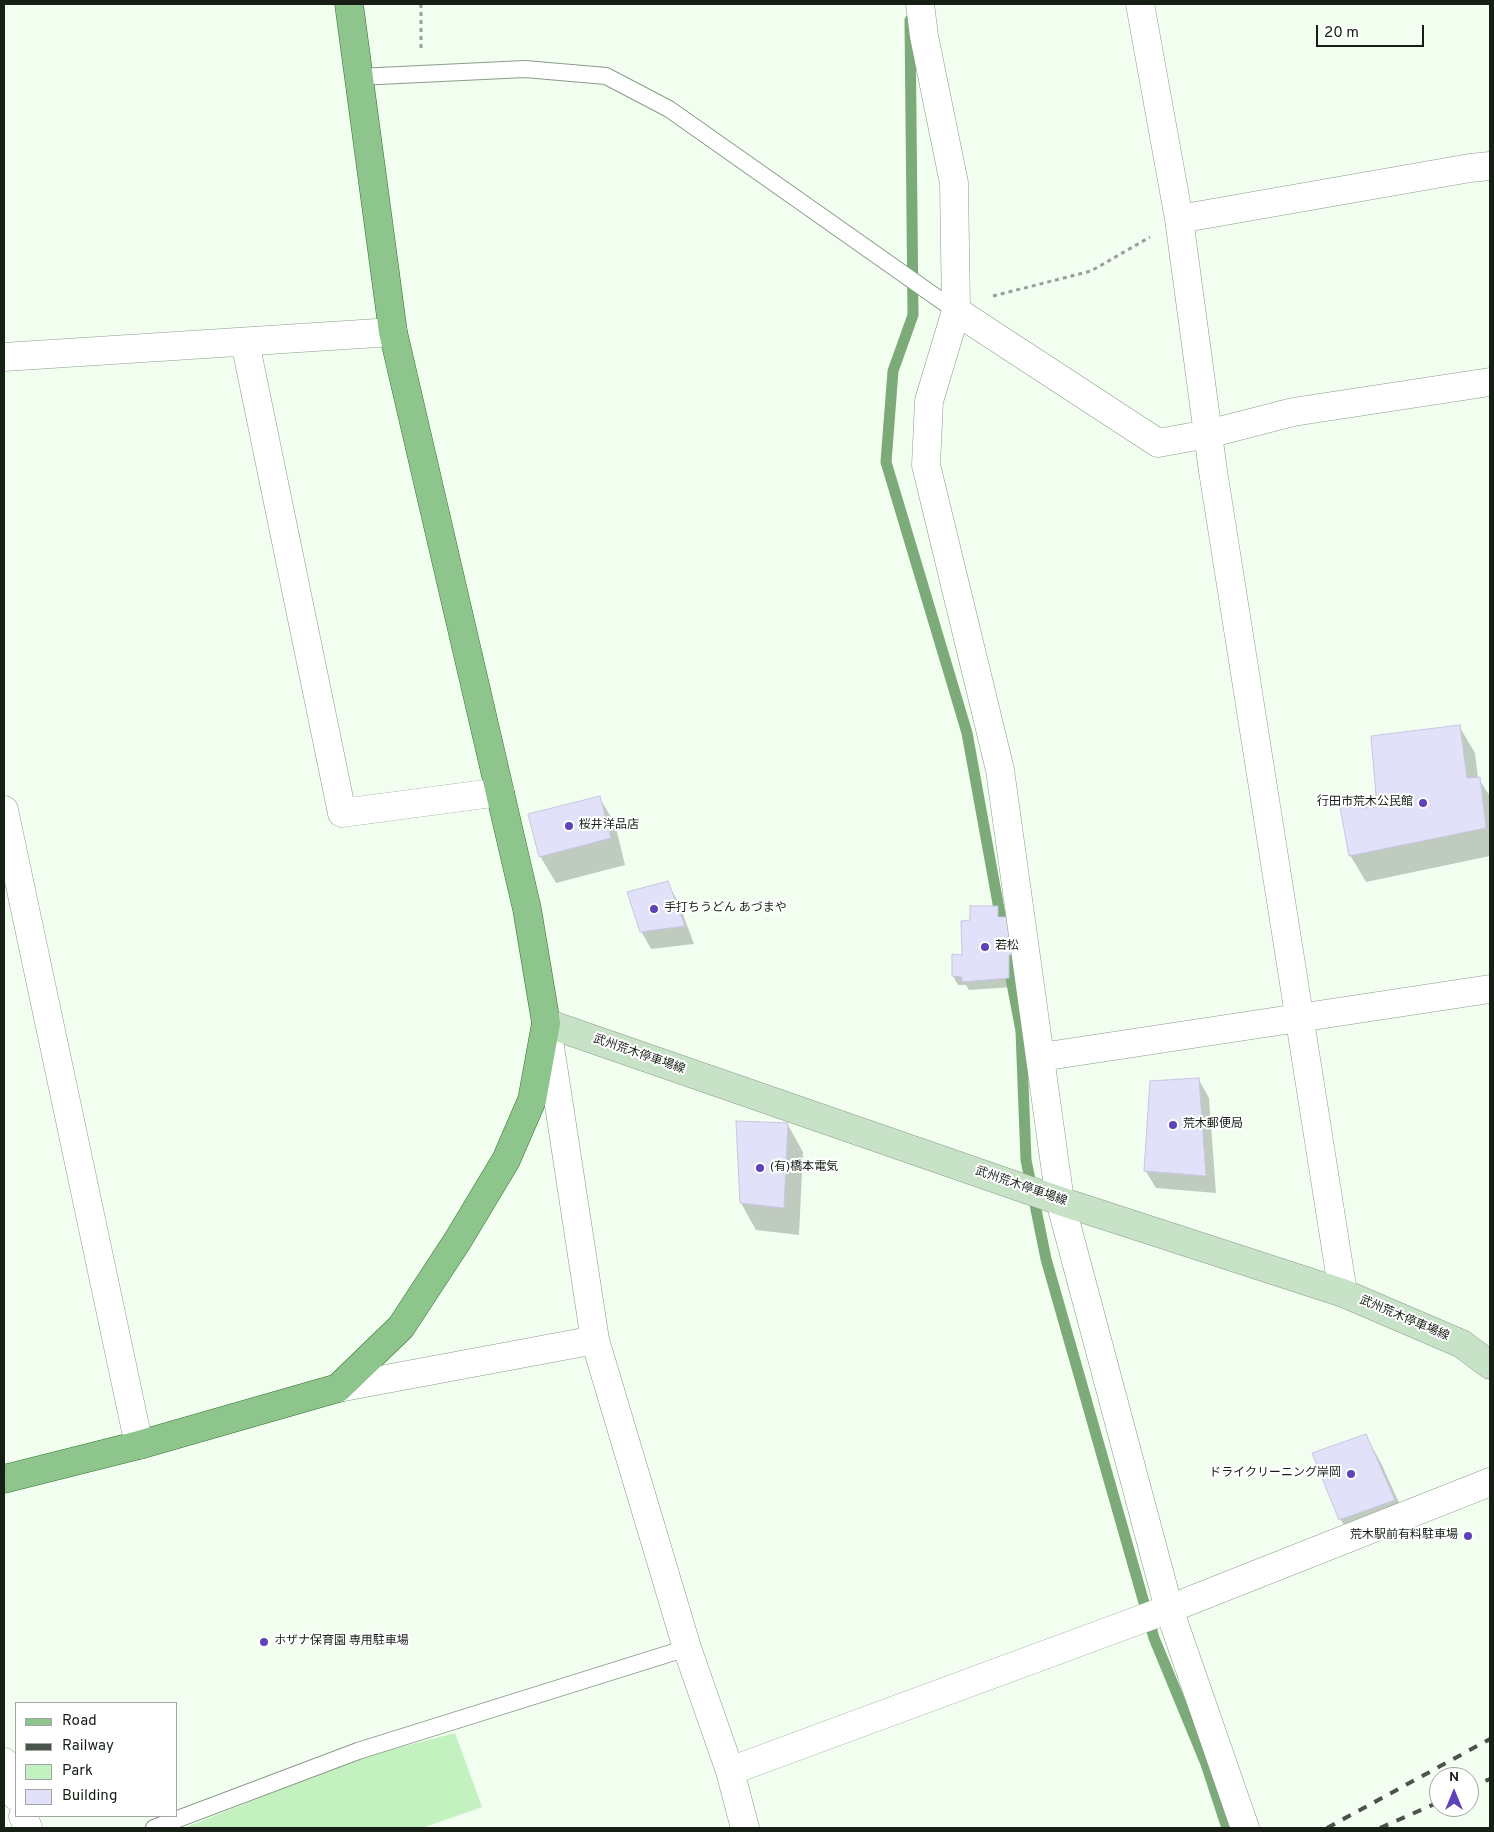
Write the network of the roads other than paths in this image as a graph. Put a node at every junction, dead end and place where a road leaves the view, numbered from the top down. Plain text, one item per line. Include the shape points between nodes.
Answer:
1 (349, 4) edge
2 (920, 4) edge
3 (1140, 4) edge
4 (358, 76) junction
5 (1490, 166) edge
6 (1179, 220) junction
7 (956, 311) junction
8 (393, 332) junction
9 (245, 342) junction
10 (4, 357) edge
11 (1490, 382) edge
12 (1208, 434) junction
13 (500, 792) junction
14 (4, 810) edge
15 (1490, 989) edge
16 (1301, 1018) junction
17 (546, 1023) junction
18 (1042, 1057) junction
19 (1060, 1201) junction
20 (1343, 1293) junction
21 (595, 1340) junction
22 (1490, 1365) edge
23 (338, 1388) junction
24 (139, 1445) junction
25 (4, 1479) edge
26 (1490, 1482) edge
27 (1169, 1609) junction
28 (687, 1648) junction
29 (4, 1762) edge
30 (730, 1771) junction
31 (15, 1793) edge
32 (154, 1828) edge
33 (745, 1828) edge
34 (1245, 1828) edge

1 - 4 main road
2 - 7 street via 954,182
3 - 6 street
4 - 7 lane via 525,69 606,76 669,109
4 - 8 main road
5 - 6 street
6 - 12 street
7 - 12 street via 1158,443
7 - 18 street via 930,400 926,465 1000,770
8 - 9 street
8 - 13 main road
9 - 10 street
9 - 13 street via 342,813
11 - 12 street via 1293,412
12 - 16 street
13 - 17 main road via 527,909
14 - 24 street
15 - 16 street
16 - 18 street
16 - 20 street
17 - 19 main road, 武州荒木停車場線
17 - 21 street
17 - 23 main road via 532,1100 506,1160 401,1327
18 - 19 street
19 - 20 main road, 武州荒木停車場線
19 - 27 street
20 - 22 main road, 武州荒木停車場線 via 1462,1344
21 - 23 street
21 - 28 street
23 - 24 main road
24 - 25 main road
26 - 27 street
27 - 30 street
27 - 34 street
28 - 30 street
28 - 32 lane via 358,1751
29 - 31 street
30 - 33 street

